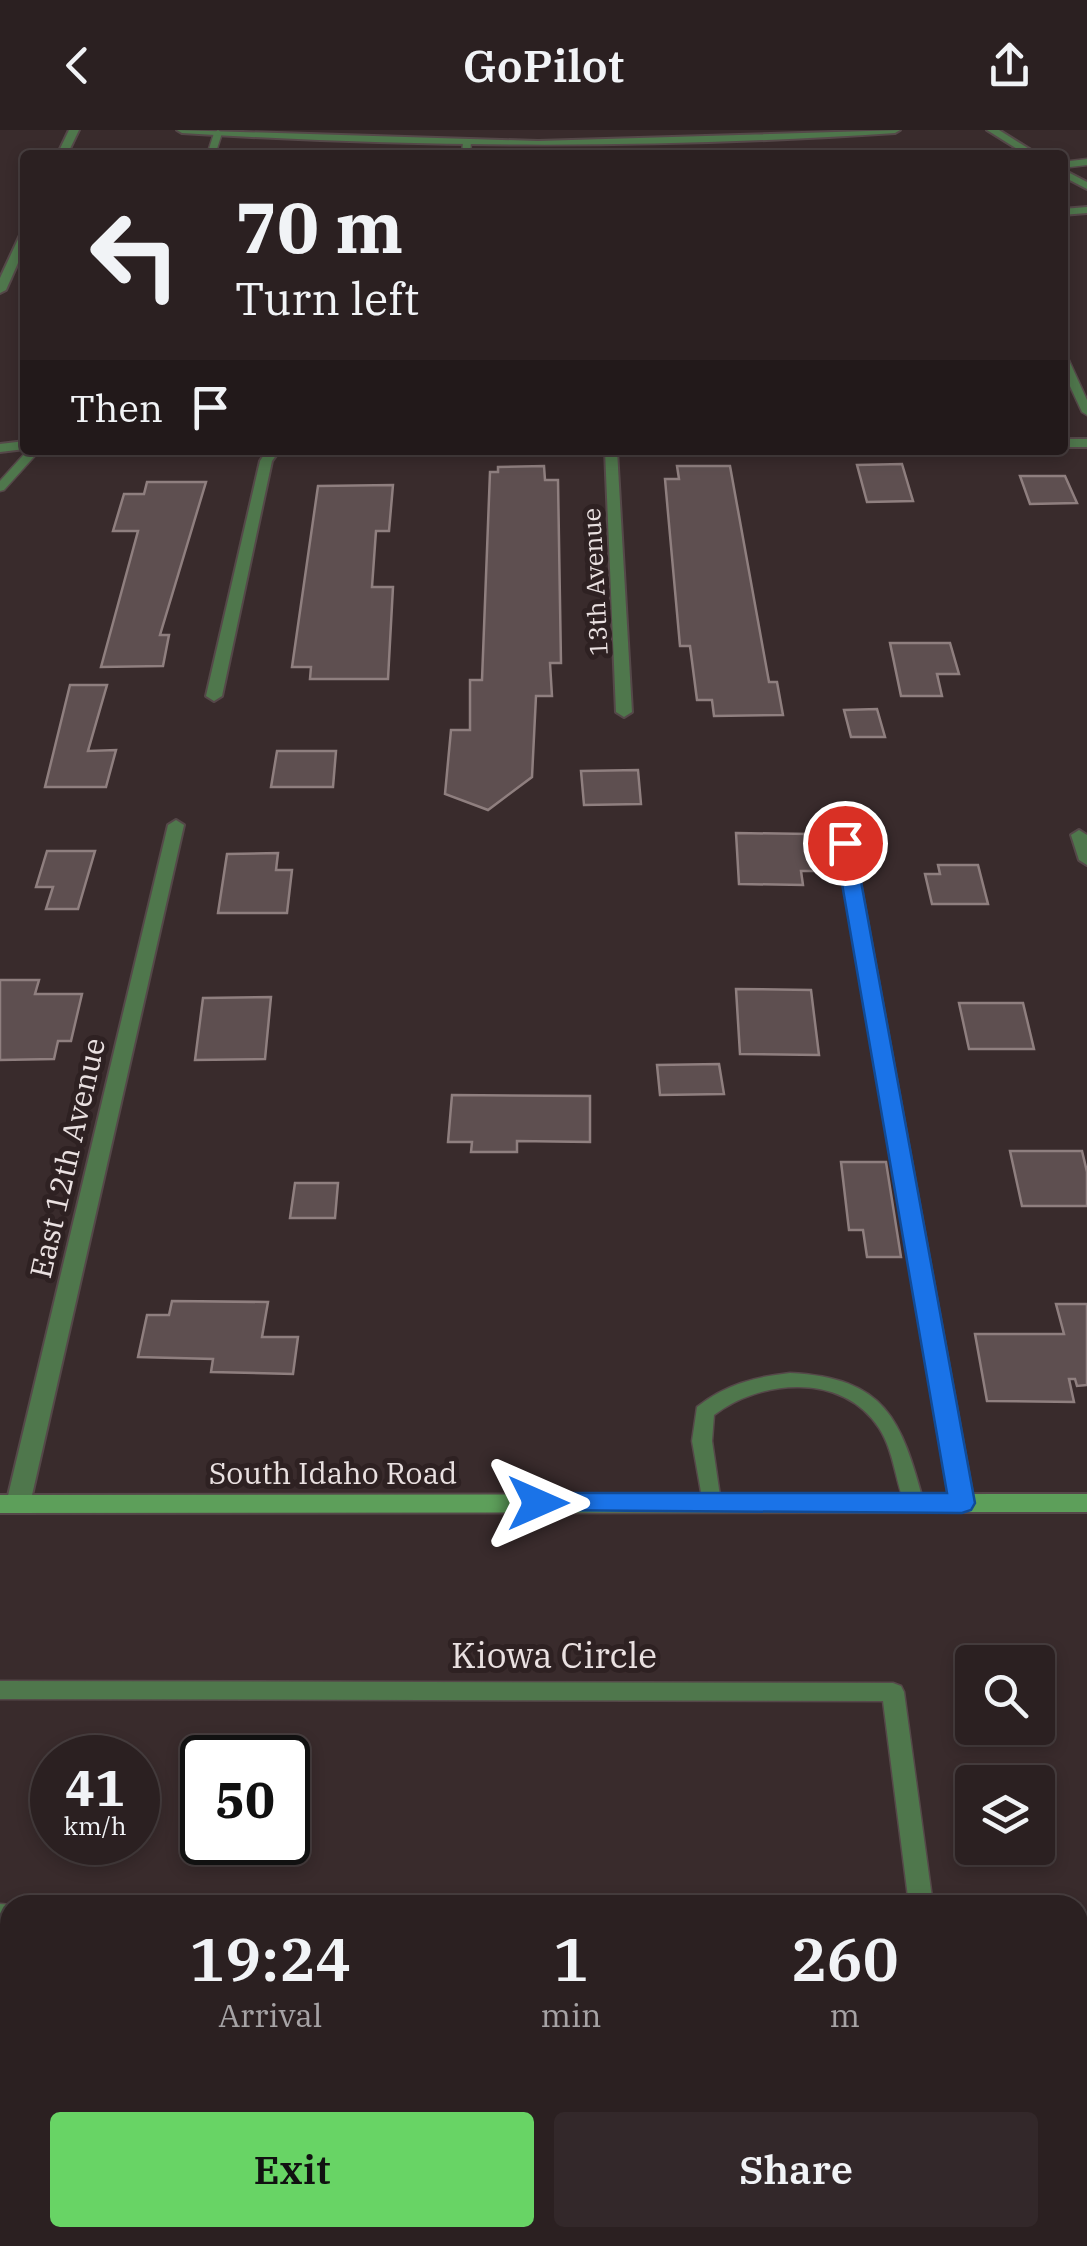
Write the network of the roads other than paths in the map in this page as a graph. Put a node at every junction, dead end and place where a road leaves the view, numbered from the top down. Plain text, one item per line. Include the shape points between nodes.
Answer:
1 (182, 130) edge
2 (392, 130) edge
3 (684, 130) edge
4 (895, 130) edge
5 (992, 130) edge
6 (218, 133) junction
7 (344, 134) edge
8 (467, 142) junction
9 (583, 142) junction
10 (212, 150) edge
11 (466, 150) edge
12 (584, 150) edge
13 (1026, 150) edge
14 (20, 243) edge
15 (5, 268) edge
16 (0, 290) edge
17 (1068, 369) edge
18 (1087, 412) edge
19 (30, 455) edge
20 (270, 455) edge
21 (611, 455) edge
22 (0, 488) edge
23 (214, 696) dead end
24 (624, 712) dead end
25 (176, 825) dead end
26 (1078, 835) dead end
27 (845, 843) dead end
28 (1087, 860) edge
29 (710, 1503) junction
30 (914, 1503) junction
31 (962, 1503) junction
32 (1087, 1503) edge
33 (9, 1504) edge
34 (0, 1690) edge
35 (920, 1895) edge

1 - 6 street
2 - 3 street
4 - 9 street
5 - 13 street
6 - 7 street
6 - 10 lane
7 - 8 street
8 - 9 street
8 - 11 lane
9 - 12 street
14 - 15 street
15 - 16 street
17 - 18 lane
19 - 22 lane
20 - 23 street
21 - 24 street, 13th Avenue
25 - 33 street, East 12th Avenue
26 - 28 street
27 - 31 street
29 - 30 main road, South Idaho Road
29 - 30 lane via 704,1412 738,1388 774,1381 826,1384 876,1409 896,1438
29 - 33 main road, South Idaho Road
30 - 31 main road, South Idaho Road
31 - 32 main road, South Idaho Road
34 - 35 lane, Kiowa Circle via 892,1692

